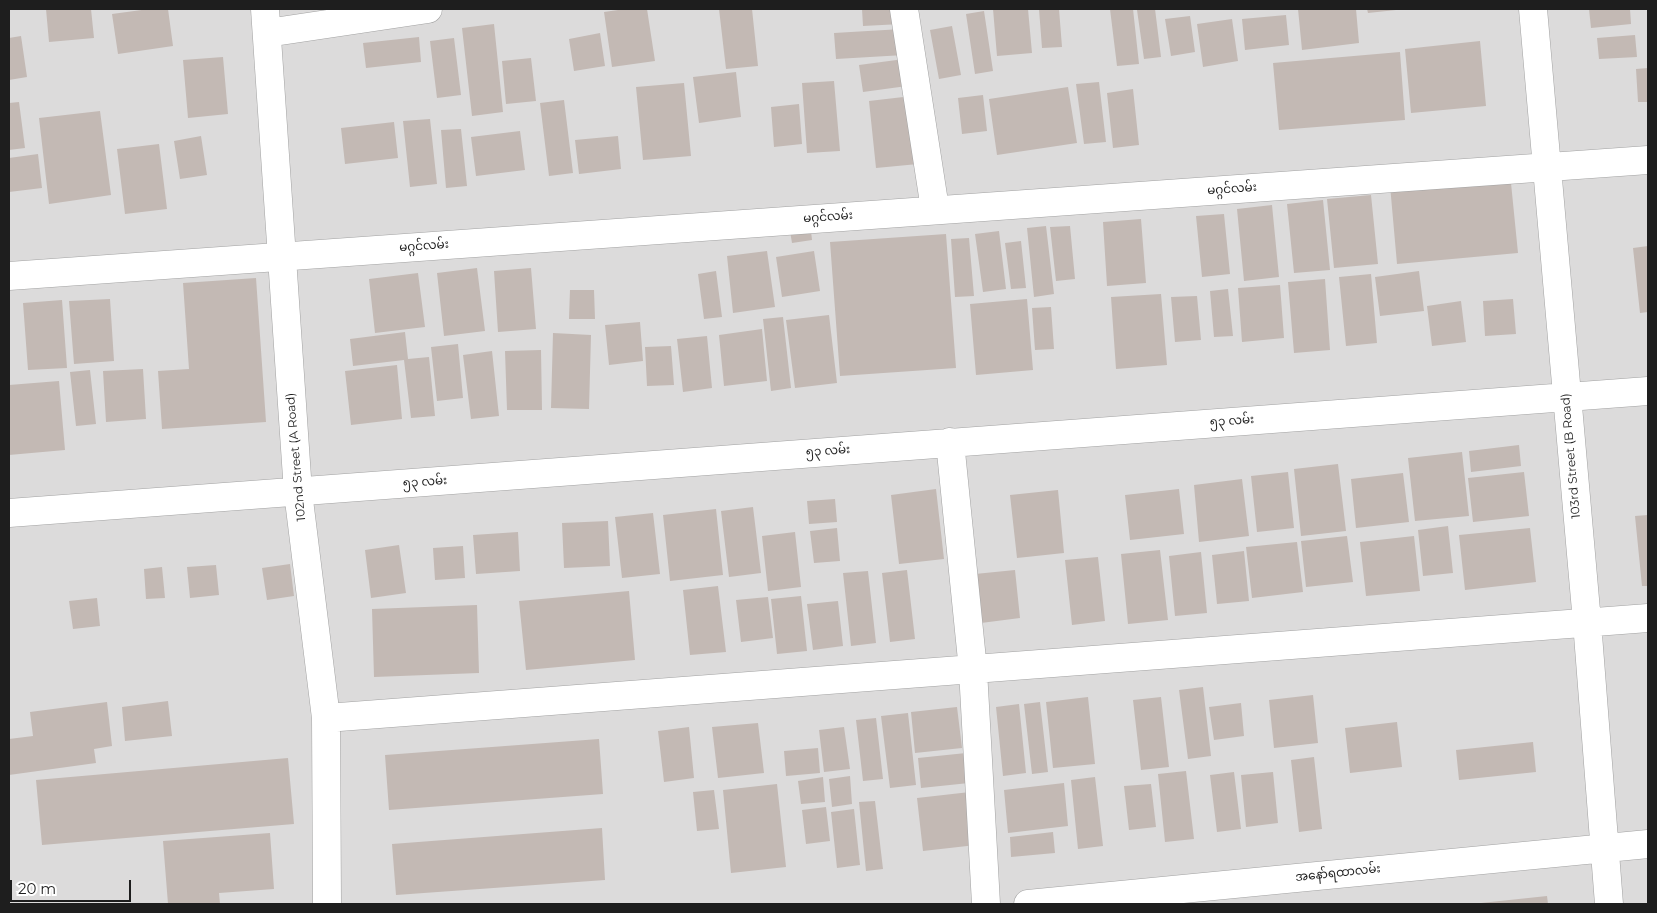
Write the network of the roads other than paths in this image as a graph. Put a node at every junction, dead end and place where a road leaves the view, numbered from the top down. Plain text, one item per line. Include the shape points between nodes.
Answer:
1 (428, 9) edge
2 (904, 9) edge
3 (1533, 9) edge
4 (266, 21) edge
5 (1648, 160) edge
6 (1546, 167) junction
7 (935, 209) junction
8 (282, 256) junction
9 (9, 276) edge
10 (1648, 391) edge
11 (1566, 397) junction
12 (950, 442) junction
13 (298, 492) junction
14 (9, 513) edge
15 (1648, 618) edge
16 (1587, 622) junction
17 (973, 670) junction
18 (326, 718) junction
19 (1648, 844) edge
20 (1604, 847) junction
21 (327, 904) edge
22 (986, 904) edge
23 (1028, 904) edge
24 (1608, 904) edge

1 - 4 street
2 - 7 street
3 - 6 street, 103rd Street (B Road)
4 - 8 street, 102nd Street (A Road)
5 - 6 street, မဂ္ဂင်လမ်း
6 - 7 street, မဂ္ဂင်လမ်း
6 - 11 street, 103rd Street (B Road)
7 - 8 street, မဂ္ဂင်လမ်း
8 - 9 street, မဂ္ဂင်လမ်း
8 - 13 street, 102nd Street (A Road)
10 - 11 street, ၅၃ လမ်း
11 - 12 street, ၅၃ လမ်း
11 - 16 street, 103rd Street (B Road)
12 - 13 street, ၅၃ လမ်း
12 - 17 street
13 - 14 street, ၅၃ လမ်း
13 - 18 street, 102nd Street (A Road)
15 - 16 street
16 - 17 street
16 - 20 street, 103rd Street (B Road)
17 - 18 street
17 - 22 street
18 - 21 street, 102nd Street (A Road)
19 - 20 street, အနော်ရထာလမ်း
20 - 23 street, အနော်ရထာလမ်း
20 - 24 street, 103rd Street (B Road)

